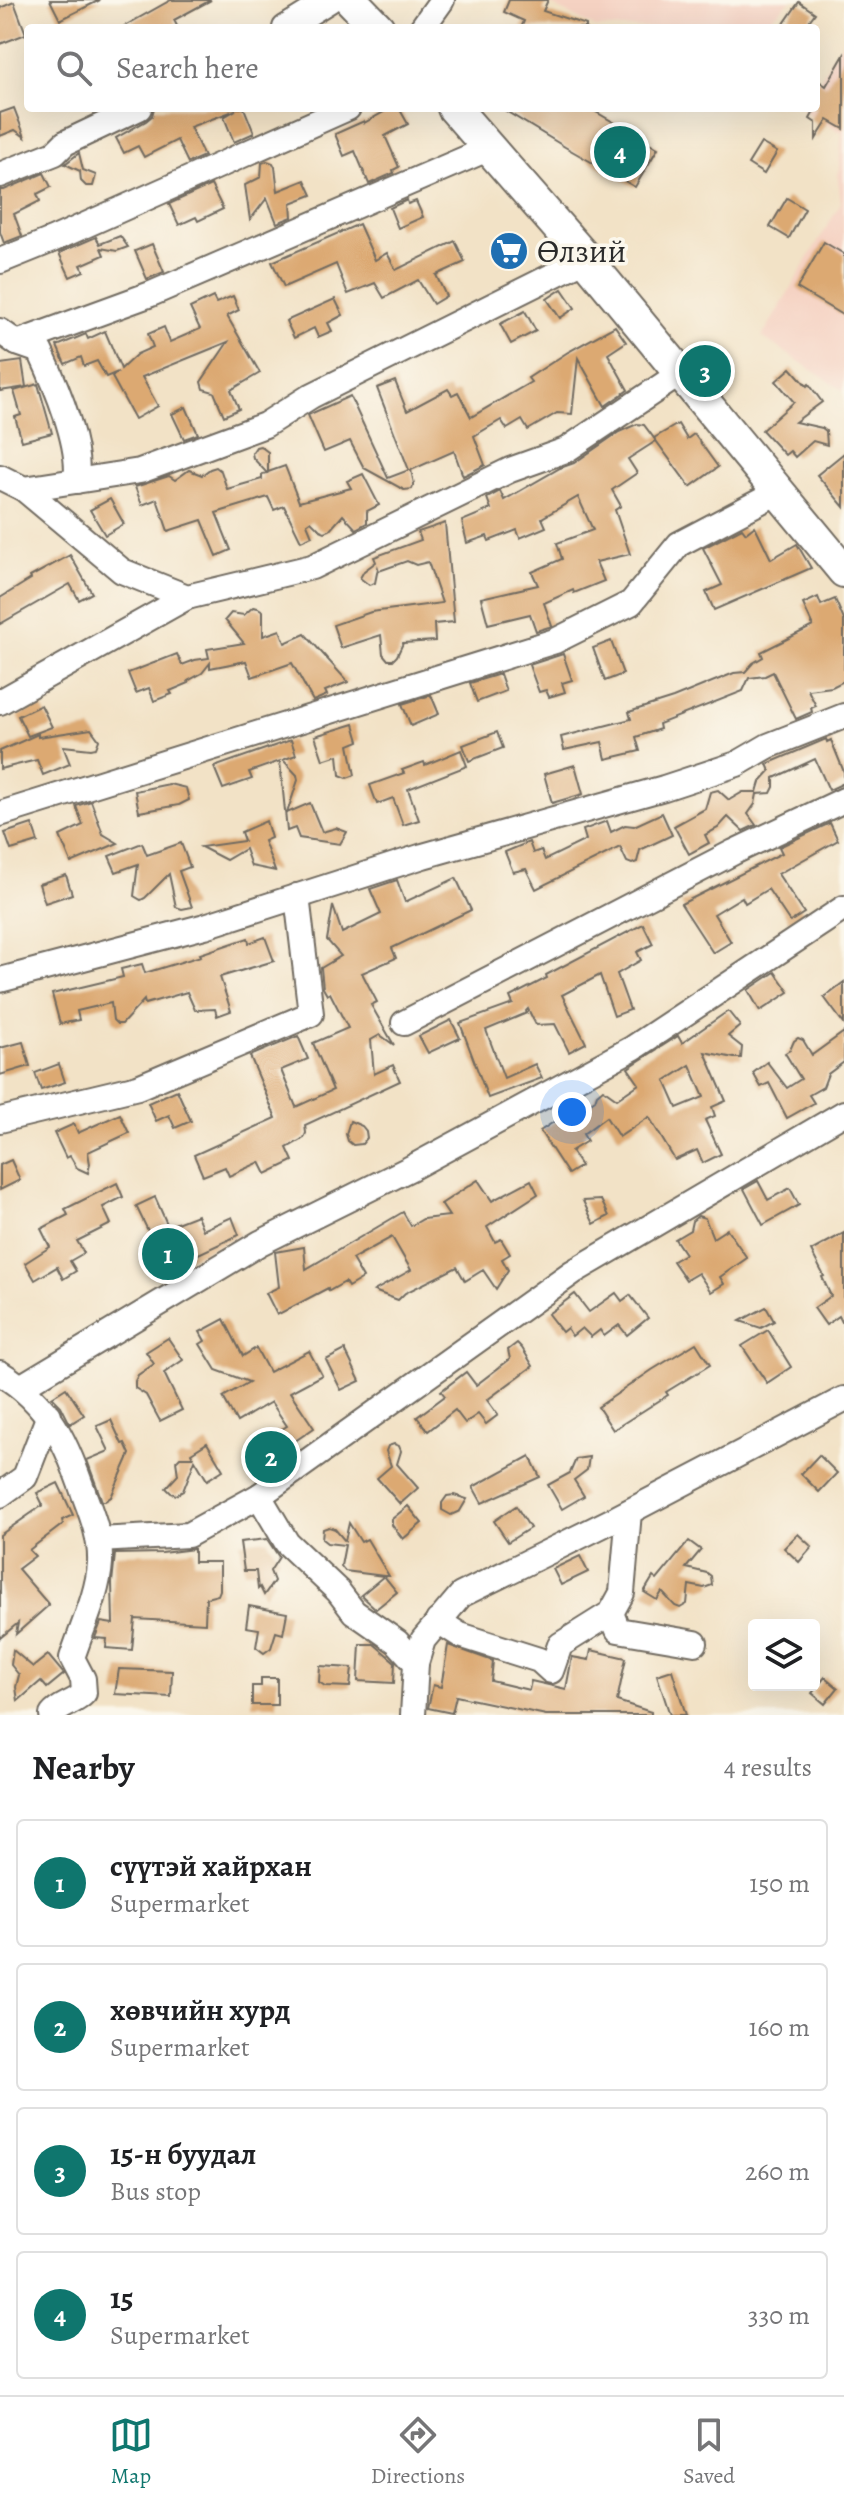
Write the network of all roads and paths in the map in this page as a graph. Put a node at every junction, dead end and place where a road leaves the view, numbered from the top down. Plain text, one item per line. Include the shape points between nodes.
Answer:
1 (330, 0) edge
2 (351, 0) edge
3 (442, 0) edge
4 (291, 24) edge
5 (374, 24) edge
6 (425, 24) edge
7 (131, 112) edge
8 (339, 112) edge
9 (458, 112) edge
10 (490, 148) junction
11 (0, 175) edge
12 (586, 259) junction
13 (0, 261) edge
14 (8, 337) edge
15 (681, 373) junction
16 (0, 477) edge
17 (76, 481) junction
18 (24, 489) junction
19 (778, 492) junction
20 (844, 571) edge
21 (187, 597) junction
22 (0, 702) edge
23 (844, 716) edge
24 (844, 800) edge
25 (0, 814) edge
26 (297, 896) junction
27 (844, 908) edge
28 (0, 980) edge
29 (404, 1023) dead end
30 (844, 1113) edge
31 (0, 1120) edge
32 (0, 1373) edge
33 (22, 1386) junction
34 (844, 1399) edge
35 (49, 1415) junction
36 (0, 1495) edge
37 (259, 1496) junction
38 (629, 1512) junction
39 (99, 1540) junction
40 (611, 1613) junction
41 (438, 1621) junction
42 (695, 1643) dead end
43 (416, 1663) junction
44 (57, 1713) edge
45 (413, 1715) edge

1 - 4 street
2 - 5 main road
3 - 6 street
7 - 11 street via 65,143 55,153
8 - 13 street
9 - 10 main road
10 - 12 main road
10 - 14 street via 151,294
12 - 15 main road
12 - 17 street via 311,396 265,425 140,471
14 - 17 street via 40,351 54,380 79,465
15 - 19 main road
15 - 21 street via 566,450 510,470 312,567
16 - 18 street
17 - 18 street
18 - 21 street via 122,571
19 - 20 main road
19 - 25 street via 679,544 631,603 555,641
21 - 22 street
23 - 26 street via 708,774
24 - 29 street
26 - 28 street
26 - 31 street via 311,1014 138,1087
27 - 33 street via 633,1048 260,1243
30 - 37 street via 573,1272
32 - 33 street
33 - 35 street
34 - 38 street
35 - 36 street via 25,1477
35 - 39 street via 69,1451
37 - 39 street via 188,1535
37 - 43 street via 287,1543 354,1612 397,1642
38 - 40 street via 622,1593
38 - 41 street via 461,1595
39 - 44 street via 95,1590 72,1658 84,1693
40 - 41 street via 560,1645 551,1671 539,1660 460,1635
40 - 42 street via 618,1630
41 - 43 street via 423,1640
43 - 45 street

